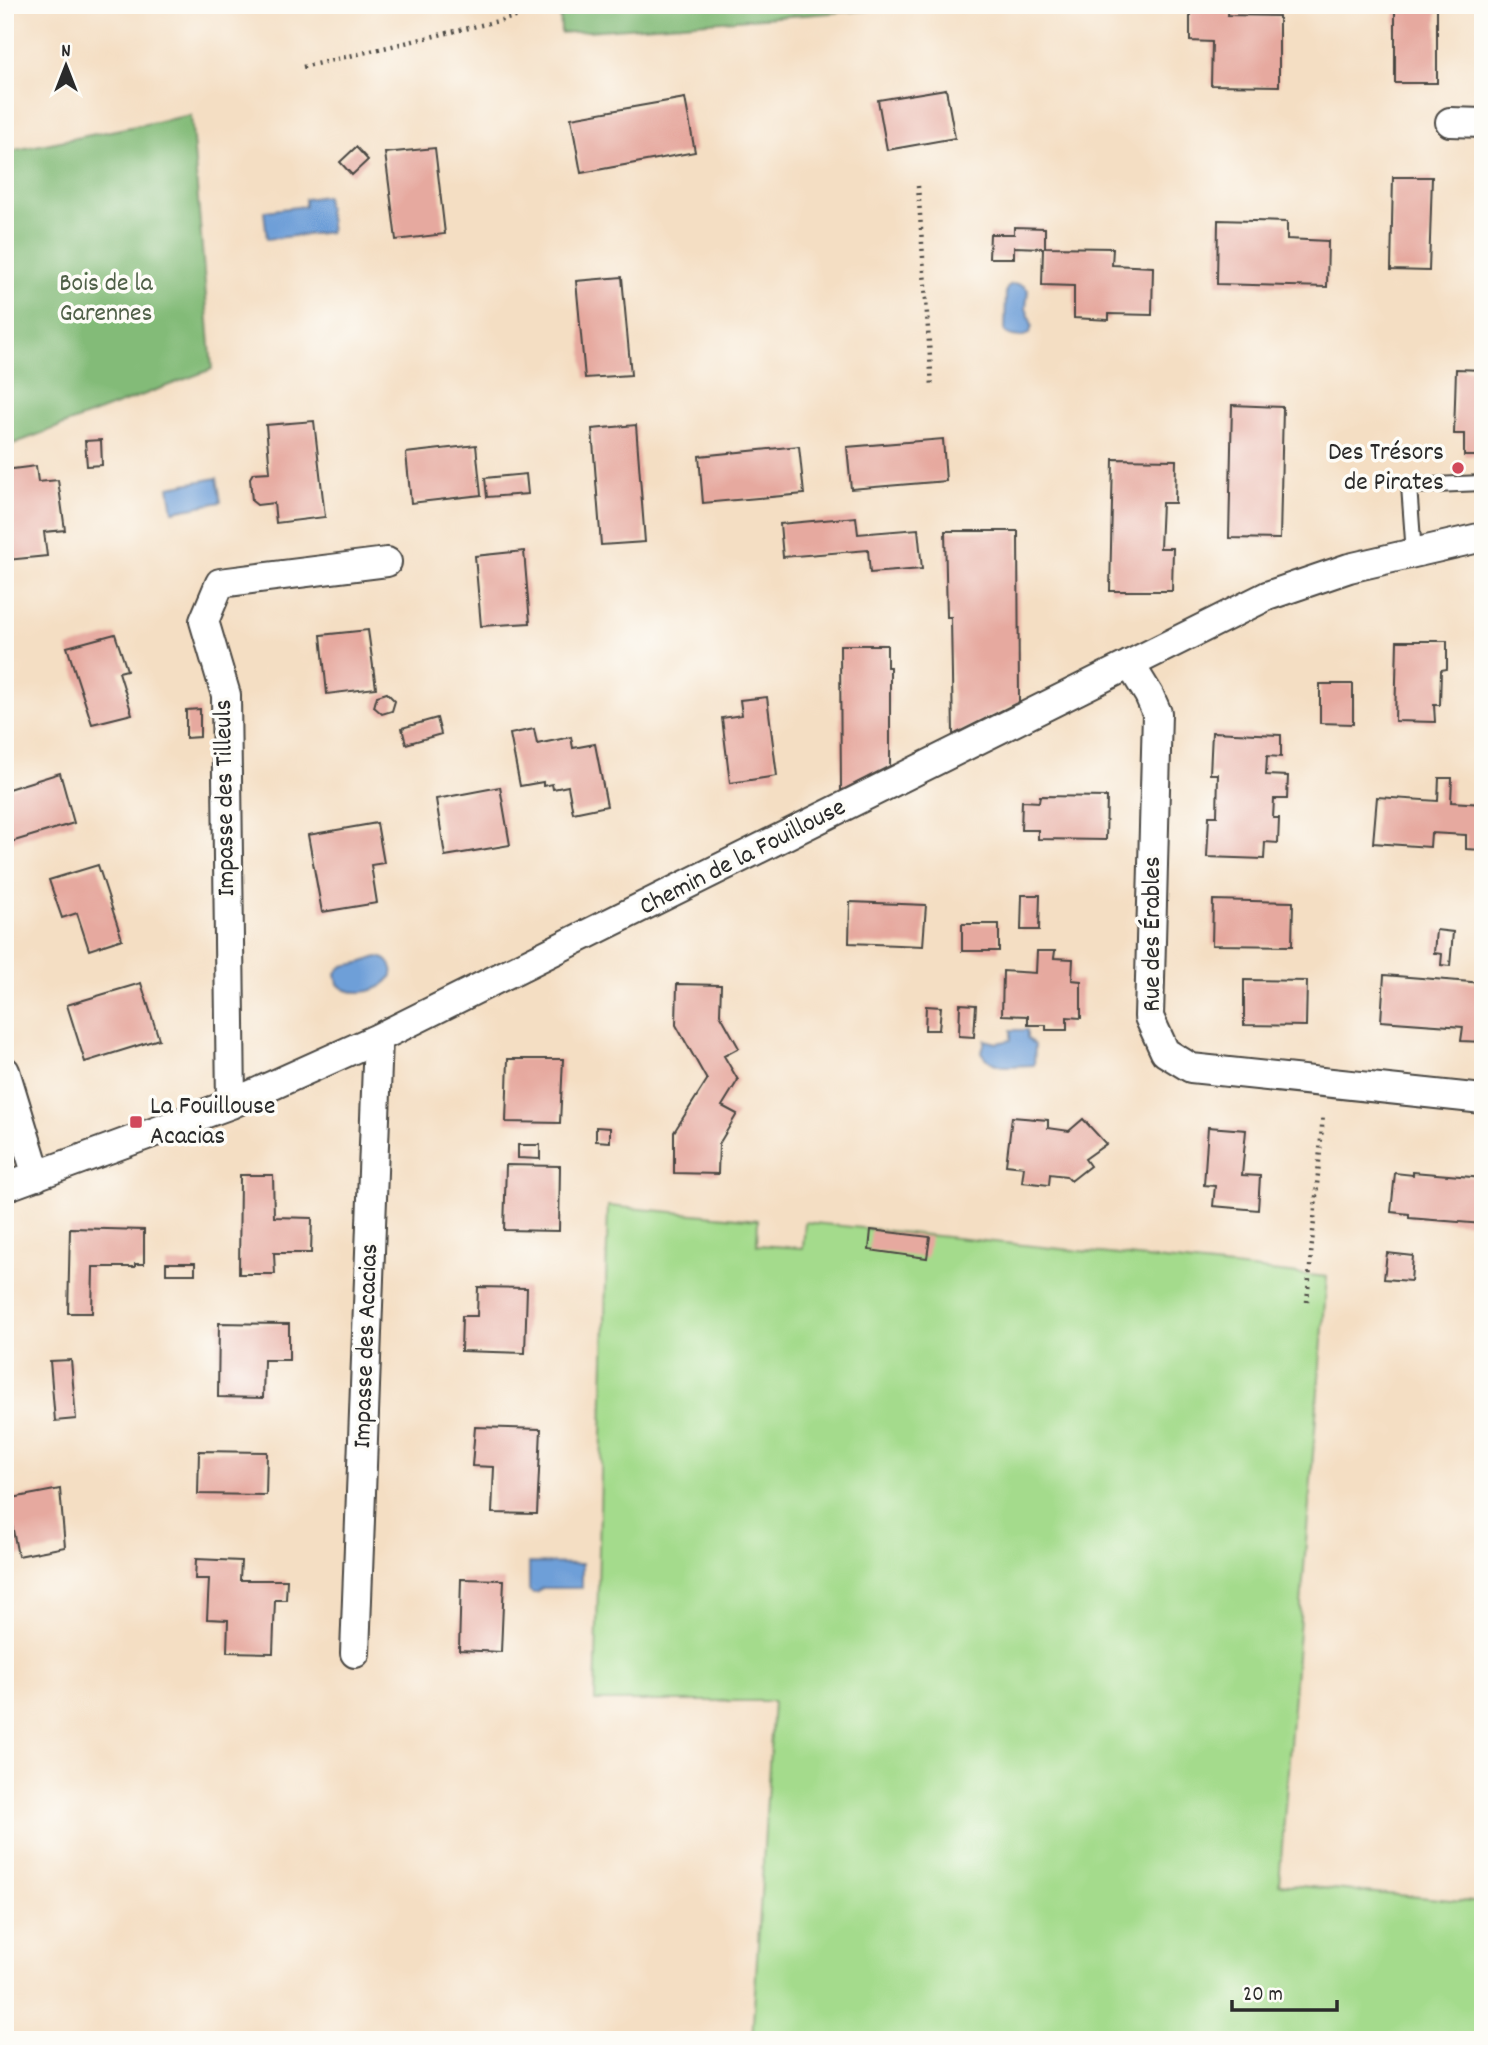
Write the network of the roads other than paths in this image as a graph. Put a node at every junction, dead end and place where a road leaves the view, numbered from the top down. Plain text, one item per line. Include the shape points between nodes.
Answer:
1 (1450, 122) dead end
2 (1483, 123) edge
3 (1483, 483) edge
4 (1483, 537) edge
5 (1413, 554) junction
6 (387, 562) dead end
7 (1130, 664) junction
8 (378, 1038) junction
9 (5, 1071) edge
10 (1483, 1099) edge
11 (231, 1104) junction
12 (37, 1176) junction
13 (5, 1187) edge
14 (355, 1653) dead end

1 - 2 street
3 - 5 lane via 1409,486
4 - 5 street, Chemin de la Fouillouse
5 - 7 street, Chemin de la Fouillouse via 1349,568 1267,596
6 - 11 street, Impasse des Tilleuls via 220,583 204,621 226,695
7 - 8 street, Chemin de la Fouillouse
7 - 10 street, Rue des Érables via 1157,713 1149,1017 1164,1052 1191,1068
8 - 11 street, Chemin de la Fouillouse
8 - 14 street, Impasse des Acacias
9 - 12 street
11 - 12 street, Chemin de la Fouillouse
12 - 13 street, Chemin de la Fouillouse

